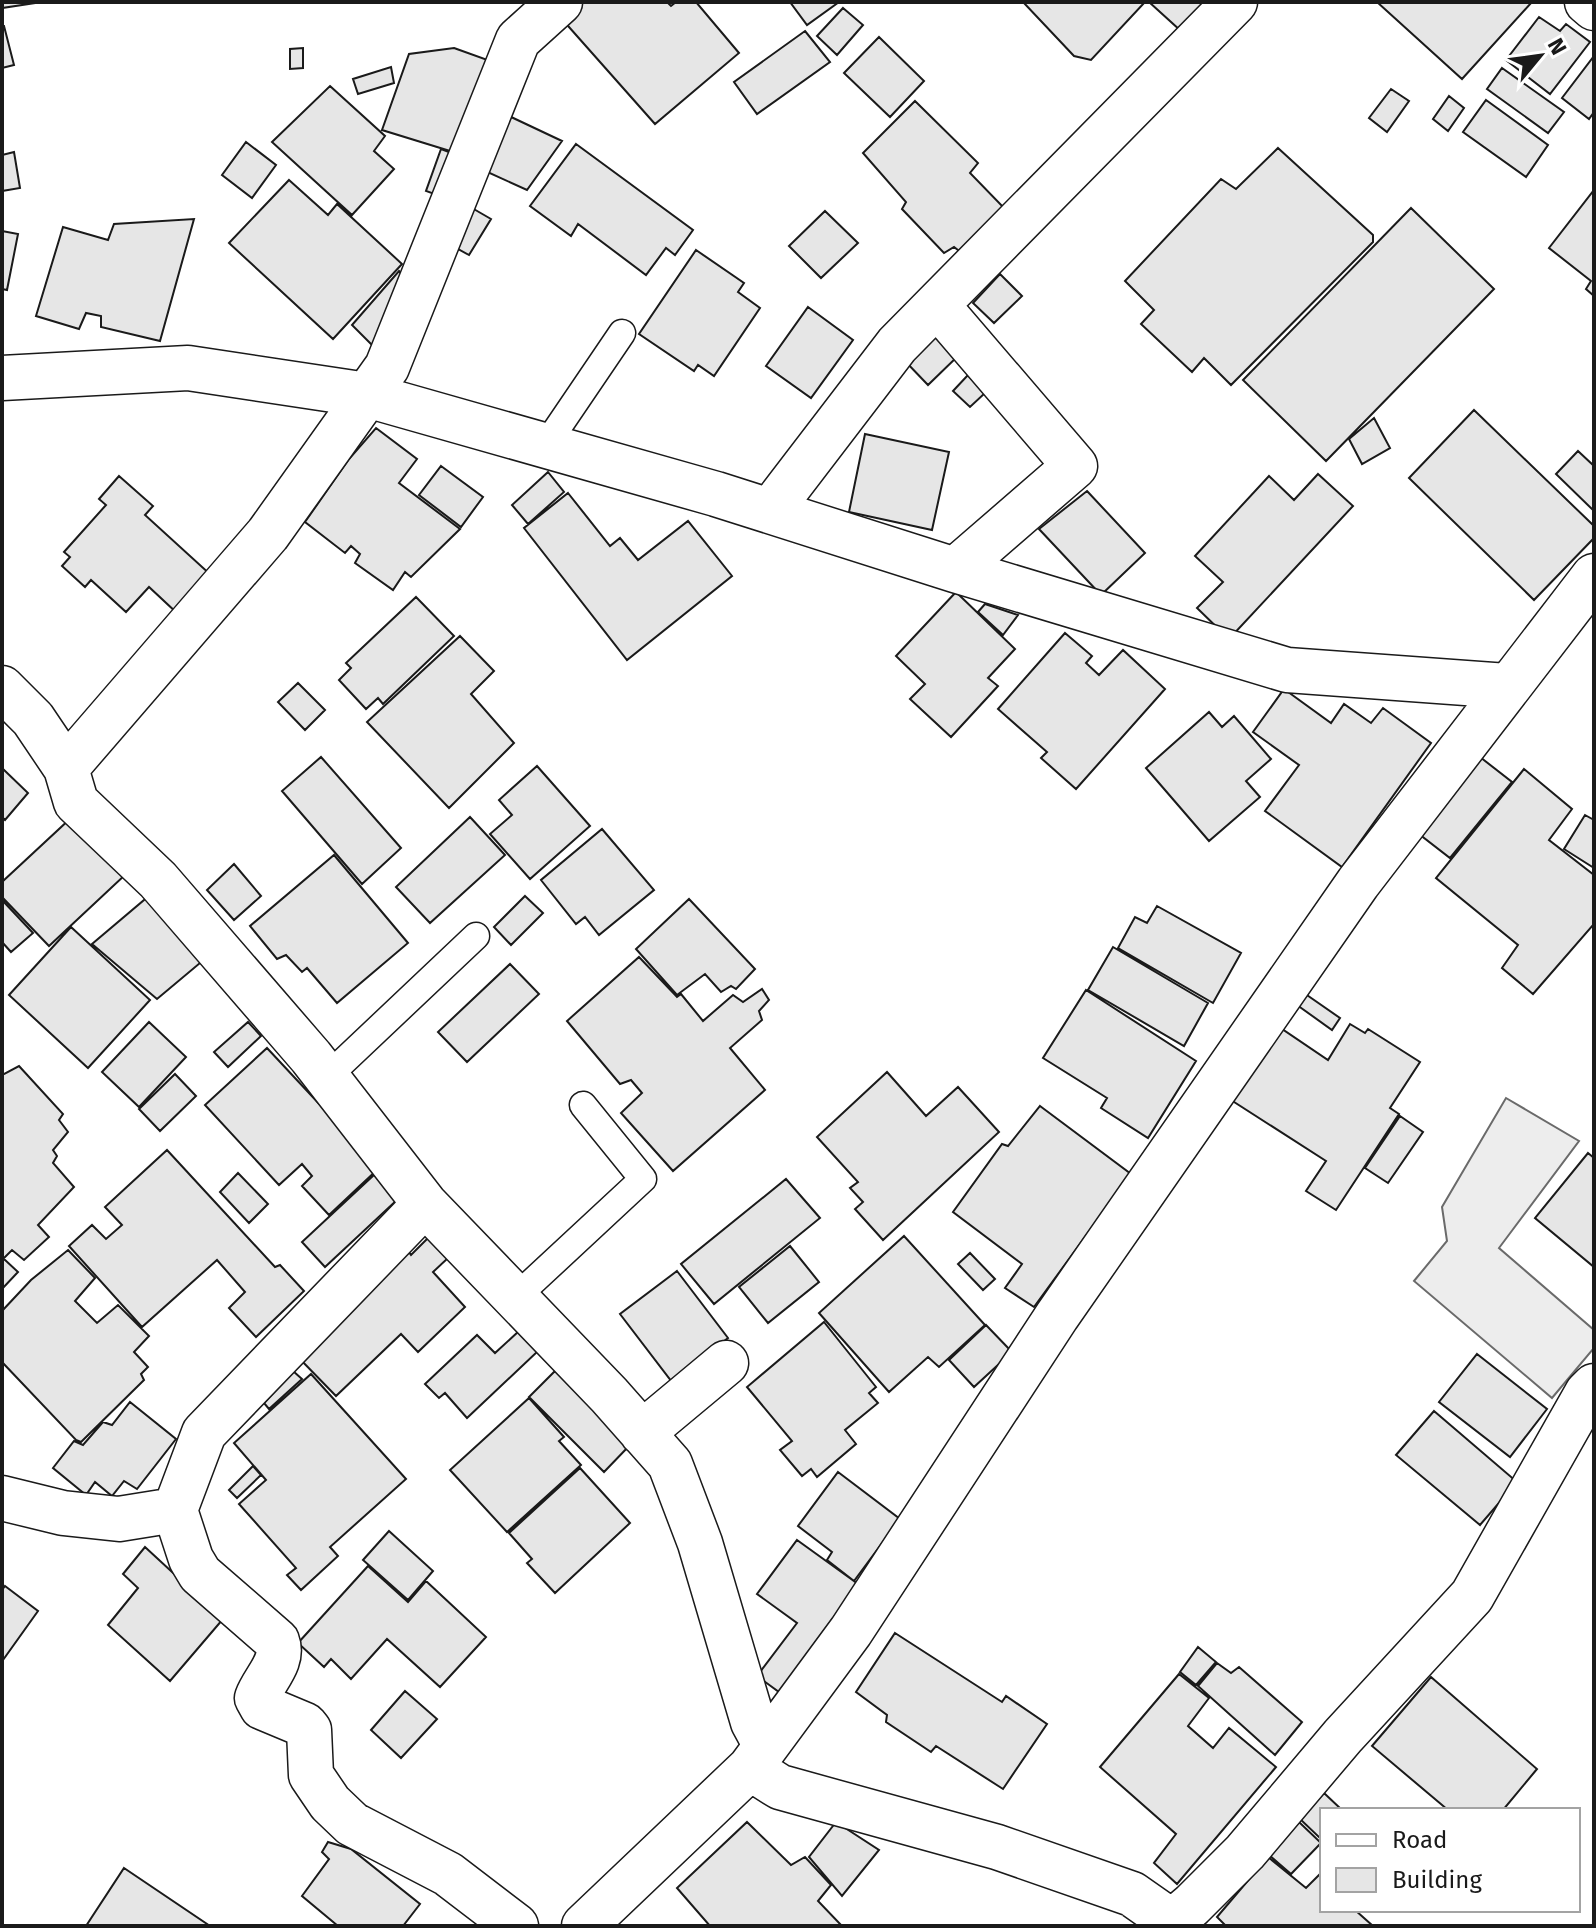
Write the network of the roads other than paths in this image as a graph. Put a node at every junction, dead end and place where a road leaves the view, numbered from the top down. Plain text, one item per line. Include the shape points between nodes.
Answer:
1 (560, 2) edge
2 (1235, 2) edge
3 (1587, 2) edge
4 (1594, 8) edge
5 (937, 305) junction
6 (622, 333) dead end
7 (2, 378) edge
8 (367, 395) junction
9 (546, 445) junction
10 (770, 511) junction
11 (955, 570) junction
12 (1594, 576) edge
13 (1507, 686) junction
14 (2, 688) edge
15 (66, 768) junction
16 (476, 936) dead end
17 (327, 1077) junction
18 (583, 1105) dead end
19 (425, 1204) junction
20 (515, 1298) junction
21 (726, 1363) dead end
22 (1594, 1386) edge
23 (642, 1433) junction
24 (2, 1498) edge
25 (175, 1510) junction
26 (758, 1757) junction
27 (516, 1926) edge
28 (584, 1926) edge

1 - 8 street via 518,40 387,367
2 - 5 street
3 - 4 street
5 - 10 street via 897,345
5 - 11 street via 1075,466
6 - 9 lane
7 - 8 street via 188,368
8 - 9 street
8 - 15 street via 268,534
9 - 10 street
10 - 11 street
11 - 13 street via 1287,670
12 - 13 street
13 - 26 street via 1349,896 1057,1316 851,1631
14 - 15 street via 33,719
15 - 17 street via 76,802 158,880
16 - 17 lane
17 - 19 street
18 - 20 lane via 643,1179
19 - 20 street
19 - 25 street via 204,1433
20 - 23 street
21 - 23 street
22 - 26 street via 1472,1596 1245,1852 1172,1922 1132,1894 997,1847 780,1787
23 - 26 street via 670,1464 700,1543 753,1722
24 - 25 street via 119,1519
25 - 27 street via 200,1574 277,1641 277,1662 257,1698 262,1707 309,1730 311,1775 330,1803 352,1824 448,1874
26 - 28 street

